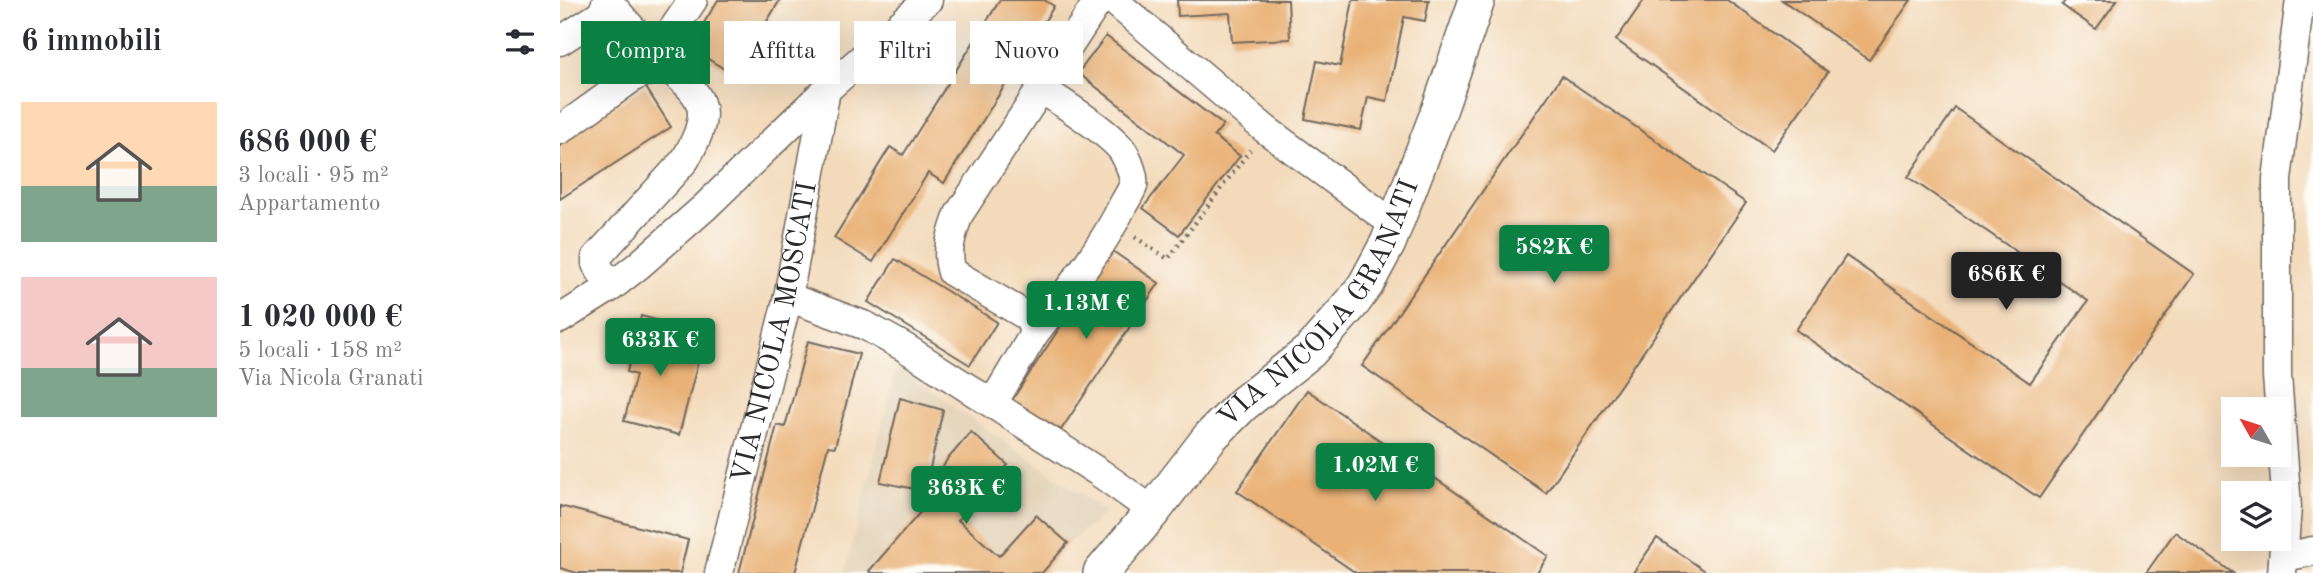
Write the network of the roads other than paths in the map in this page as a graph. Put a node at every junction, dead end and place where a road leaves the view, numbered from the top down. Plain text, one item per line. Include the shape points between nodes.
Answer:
1 (693, 0) edge
2 (928, 0) edge
3 (1099, 0) edge
4 (1112, 0) edge
5 (1477, 0) edge
6 (2300, 0) edge
7 (607, 1) edge
8 (625, 21) edge
9 (679, 21) edge
10 (560, 41) edge
11 (624, 84) edge
12 (687, 84) edge
13 (1040, 88) junction
14 (827, 90) junction
15 (560, 130) edge
16 (1395, 225) junction
17 (611, 287) junction
18 (788, 297) junction
19 (560, 318) edge
20 (1034, 334) junction
21 (993, 403) junction
22 (1153, 511) junction
23 (2313, 551) edge
24 (2283, 565) edge
25 (719, 573) edge
26 (1101, 573) edge

1 - 9 street
2 - 14 street
3 - 13 street
4 - 16 street via 1265,129
5 - 16 street, VIA NICOLA GRANATI
6 - 24 street via 2277,179 2277,376 2287,507
7 - 8 street
7 - 10 street via 602,14
11 - 15 street
12 - 17 street via 701,103 702,120 694,145 596,258
13 - 20 street via 959,214 948,251 953,272 1030,318
13 - 20 street via 1124,152 1133,184 1115,222
14 - 17 street via 705,207
14 - 18 street, VIA NICOLA MOSCATI
16 - 22 street, VIA NICOLA GRANATI via 1366,284 1335,324 1310,351 1243,404
17 - 19 street
18 - 21 street via 866,326
18 - 25 street, VIA NICOLA MOSCATI
20 - 21 street
21 - 22 street
22 - 26 street, VIA NICOLA GRANATI
23 - 24 street

